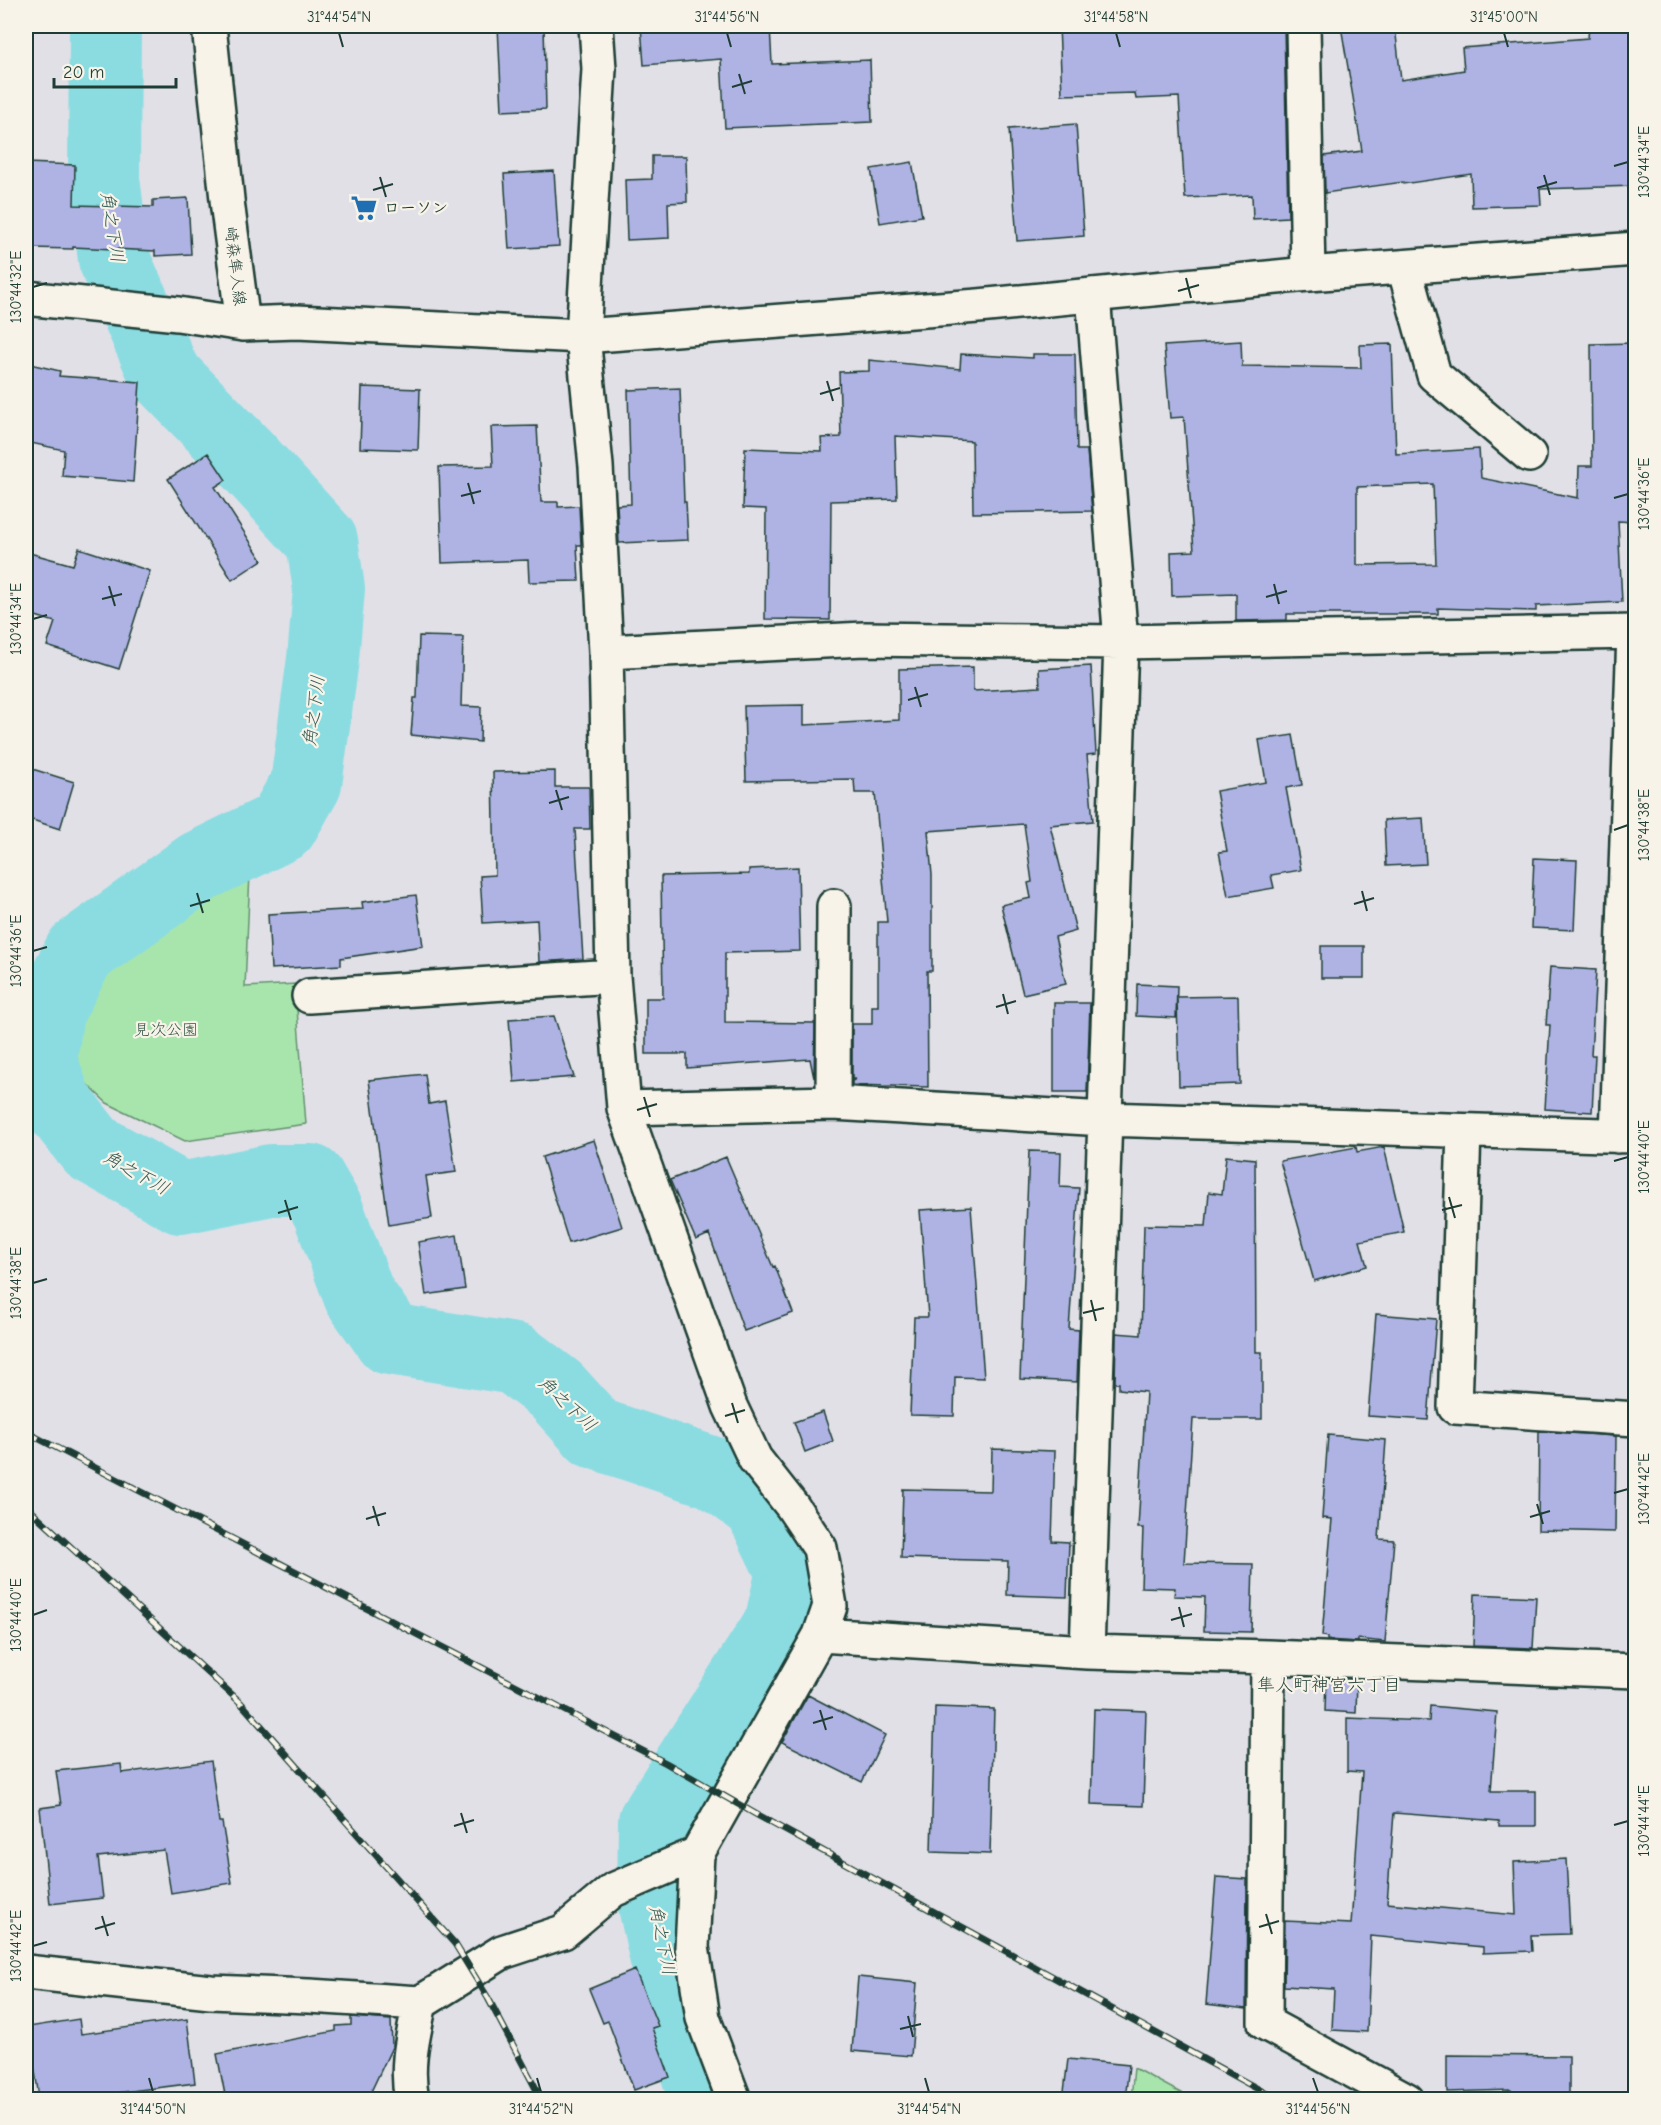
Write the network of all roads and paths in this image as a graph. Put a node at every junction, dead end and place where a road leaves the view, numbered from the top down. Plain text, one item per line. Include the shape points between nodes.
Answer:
1 (209, 26) edge
2 (596, 26) edge
3 (1303, 26) edge
4 (1635, 249) edge
5 (1404, 267) junction
6 (1308, 274) junction
7 (1092, 295) junction
8 (26, 298) edge
9 (243, 324) junction
10 (583, 336) junction
11 (1529, 455) dead end
12 (1635, 632) edge
13 (1121, 642) junction
14 (606, 652) junction
15 (834, 906) dead end
16 (613, 976) junction
17 (309, 996) dead end
18 (833, 1103) junction
19 (624, 1108) junction
20 (1105, 1119) junction
21 (1464, 1131) junction
22 (1626, 1136) edge
23 (1635, 1419) edge
24 (820, 1635) junction
25 (1087, 1652) junction
26 (1268, 1657) junction
27 (1635, 1671) edge
28 (690, 1858) junction
29 (26, 1972) edge
30 (420, 2002) junction
31 (412, 2100) edge
32 (734, 2100) edge
33 (1407, 2100) edge

1 - 9 street, 崎森隼人線
2 - 10 street via 599,69
3 - 6 street
4 - 5 street
5 - 6 street
5 - 11 street via 1434,375
6 - 7 street
7 - 10 street
7 - 13 street
8 - 9 street, 崎森隼人線
9 - 10 street via 297,322
10 - 14 street via 596,466
12 - 13 street
12 - 22 street
13 - 14 street via 864,639
13 - 20 street
14 - 16 street
15 - 18 street
16 - 17 street
16 - 19 street
18 - 19 street
18 - 20 street
19 - 24 street via 730,1406 755,1459 820,1548 830,1606
20 - 21 street
20 - 25 street
21 - 22 street
21 - 23 street via 1455,1407
24 - 25 street
24 - 28 street
25 - 26 street
26 - 27 street
26 - 33 street via 1265,2023
28 - 30 street via 613,1890 563,1932 502,1952
28 - 32 street via 692,1947 703,2018
29 - 30 street via 211,1992
30 - 31 street via 409,2052

